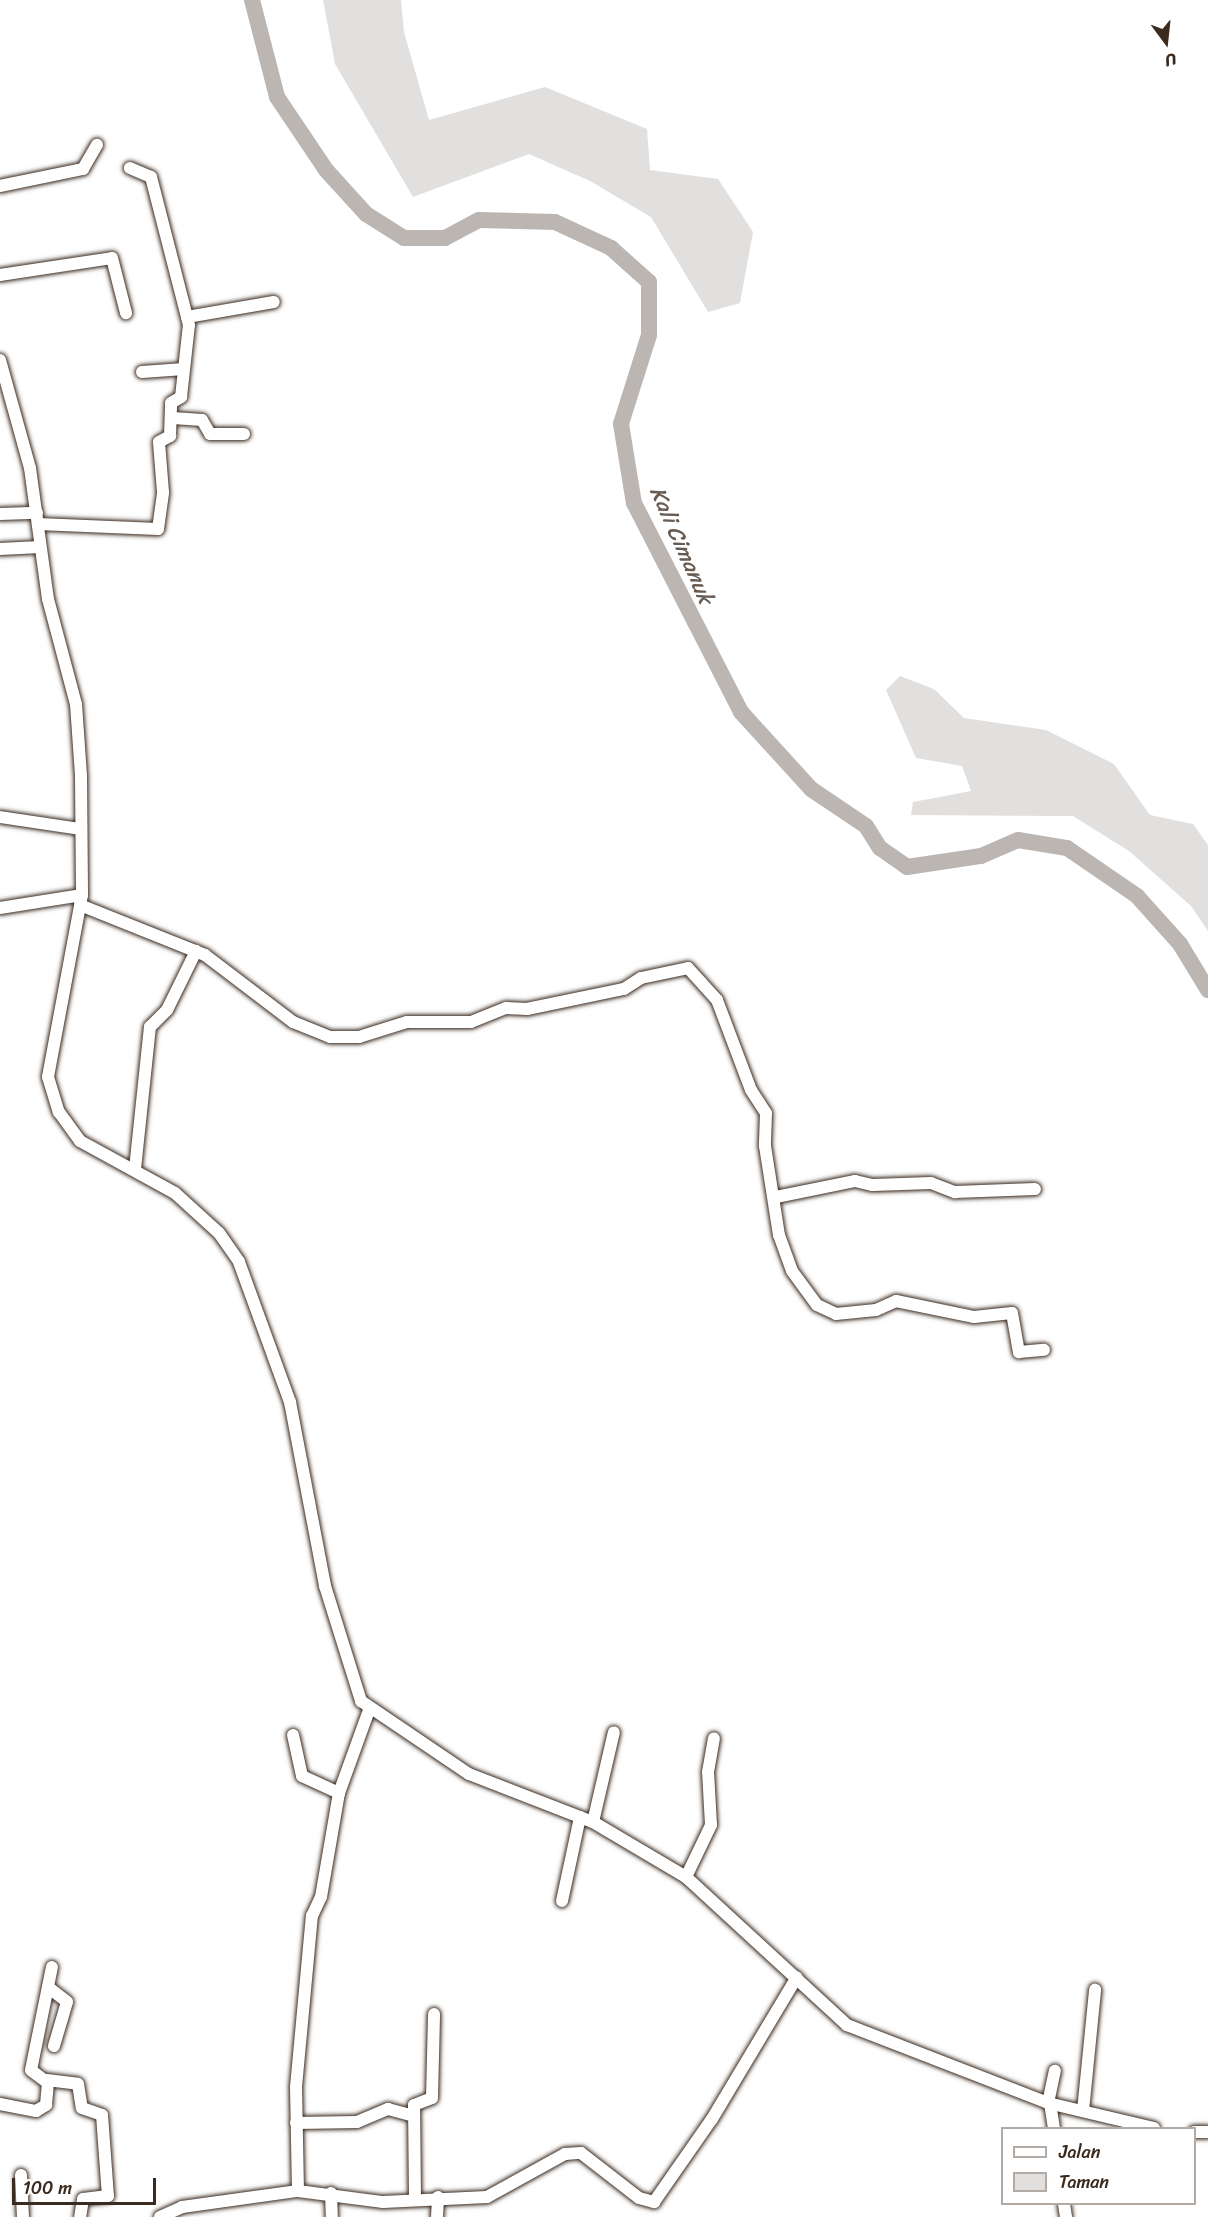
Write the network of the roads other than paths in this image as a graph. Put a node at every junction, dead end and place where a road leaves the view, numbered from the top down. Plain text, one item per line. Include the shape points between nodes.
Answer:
1 (97, 145) dead end
2 (130, 168) dead end
3 (0, 186) edge
4 (0, 275) edge
5 (274, 302) dead end
6 (126, 313) dead end
7 (187, 317) junction
8 (1, 364) edge
9 (184, 369) junction
10 (142, 372) dead end
11 (173, 417) junction
12 (244, 434) dead end
13 (0, 514) edge
14 (38, 519) junction
15 (40, 547) junction
16 (0, 549) edge
17 (0, 817) edge
18 (80, 829) junction
19 (81, 900) junction
20 (0, 908) edge
21 (196, 951) junction
22 (135, 1169) junction
23 (1035, 1189) dead end
24 (776, 1197) junction
25 (1044, 1350) dead end
26 (369, 1710) junction
27 (614, 1732) dead end
28 (293, 1735) dead end
29 (714, 1739) dead end
30 (339, 1793) junction
31 (580, 1817) junction
32 (593, 1822) junction
33 (686, 1877) junction
34 (562, 1901) dead end
35 (52, 1967) dead end
36 (797, 1977) junction
37 (48, 1987) junction
38 (1095, 1990) dead end
39 (434, 2014) dead end
40 (54, 2046) dead end
41 (1055, 2071) dead end
42 (47, 2080) junction
43 (1042, 2101) junction
44 (0, 2104) edge
45 (1083, 2111) junction
46 (414, 2116) junction
47 (296, 2123) junction
48 (1054, 2127) edge
49 (1150, 2127) edge
50 (21, 2175) dead end
51 (298, 2191) junction
52 (331, 2193) junction
53 (438, 2197) junction
54 (415, 2198) junction
55 (23, 2217) edge
56 (81, 2217) edge
57 (160, 2217) edge
58 (332, 2217) edge
59 (437, 2217) edge

1 - 3 street via 83,169
2 - 7 street via 151,177
4 - 6 street via 112,258
5 - 7 street
7 - 9 street
8 - 14 street via 23,436
9 - 10 street
9 - 11 street via 181,397 171,404
11 - 12 street via 200,419 210,434
11 - 14 street via 170,436 159,442 163,492 157,531
13 - 14 street
14 - 15 street
15 - 16 street
15 - 18 street via 55,633 76,704
17 - 18 street
18 - 19 street
19 - 20 street
19 - 21 street
19 - 22 street via 48,1077 70,1130 92,1149
21 - 22 street via 167,1010 150,1027
21 - 24 street via 293,1022 330,1037 359,1037 407,1022 461,1023 516,1008 624,989 640,978 679,969 695,973 717,1000 768,1118 766,1156
22 - 26 street via 175,1193 209,1223 238,1262 290,1402 303,1488 344,1649
23 - 24 street via 955,1192 931,1183 873,1185 855,1180
24 - 25 street via 779,1235 792,1271 827,1312 857,1314 896,1301 975,1317 1012,1313 1019,1352
26 - 30 street
26 - 31 street via 469,1774
27 - 32 street
28 - 30 street via 302,1776
29 - 33 street via 708,1772 711,1825
30 - 47 street via 321,1897 312,1916
31 - 32 street
31 - 34 street
32 - 33 street
33 - 36 street
35 - 37 street
36 - 43 street via 847,2025
36 - 53 street via 659,2200 639,2198 581,2153 565,2154 487,2197
37 - 40 street via 67,2002
37 - 42 street via 31,2070 32,2075
38 - 45 street
39 - 46 street via 432,2098 415,2104
41 - 43 street
42 - 44 street via 42,2109
42 - 56 street via 78,2084 82,2108 102,2115 108,2196 83,2199
43 - 45 street
43 - 48 street
45 - 49 street
46 - 47 street via 388,2109 357,2122
46 - 54 street
47 - 51 street
50 - 55 street
51 - 52 street
51 - 57 street via 182,2207
52 - 54 street via 367,2201
52 - 58 street
53 - 54 street
53 - 59 street

